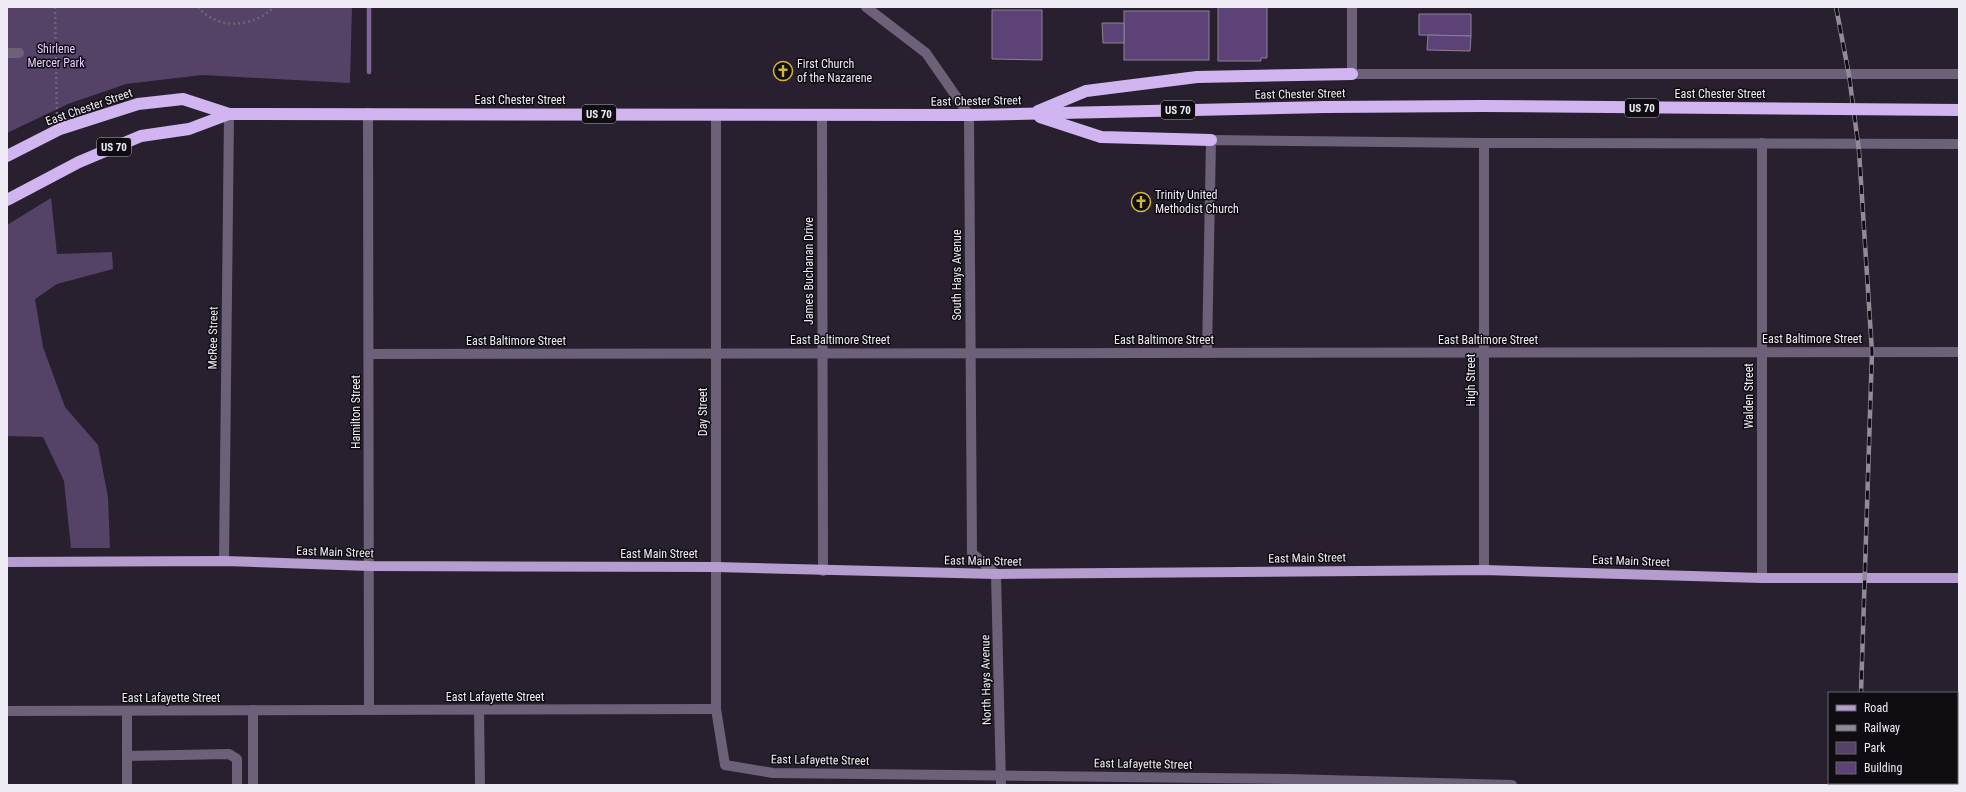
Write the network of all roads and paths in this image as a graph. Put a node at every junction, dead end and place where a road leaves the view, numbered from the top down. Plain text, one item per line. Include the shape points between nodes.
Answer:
1 (54, 7) edge
2 (198, 7) edge
3 (274, 7) edge
4 (866, 7) edge
5 (1352, 7) edge
6 (7, 53) edge
7 (19, 53) dead end
8 (1352, 74) junction
9 (1959, 74) edge
10 (1959, 110) edge
11 (368, 113) junction
12 (229, 114) junction
13 (716, 114) junction
14 (1032, 114) junction
15 (968, 115) junction
16 (822, 116) junction
17 (60, 129) junction
18 (1211, 140) junction
19 (1484, 143) junction
20 (1762, 143) junction
21 (1959, 144) edge
22 (7, 156) edge
23 (7, 200) edge
24 (1762, 352) junction
25 (1959, 352) edge
26 (716, 353) junction
27 (822, 353) junction
28 (970, 353) junction
29 (1207, 353) junction
30 (1484, 353) junction
31 (369, 354) junction
32 (7, 562) edge
33 (224, 562) junction
34 (369, 566) junction
35 (716, 567) junction
36 (1484, 570) junction
37 (822, 571) junction
38 (996, 574) junction
39 (1762, 578) junction
40 (1959, 578) edge
41 (716, 709) junction
42 (254, 710) junction
43 (369, 710) junction
44 (479, 710) junction
45 (7, 711) edge
46 (127, 711) junction
47 (127, 756) junction
48 (1001, 780) edge
49 (1289, 782) edge
50 (127, 785) edge
51 (237, 785) edge
52 (253, 785) edge
53 (480, 785) edge
54 (1512, 785) edge

1 - 17 path via 56,110
2 - 3 path via 212,18 239,24 260,18
4 - 15 street via 926,54
5 - 8 street
6 - 7 street
8 - 9 street
8 - 14 highway via 1197,77 1086,92
10 - 14 highway, East Chester Street / US 70, bridge via 1483,106
11 - 12 highway, East Chester Street / US 70
11 - 13 highway, East Chester Street / US 70
11 - 31 street, Hamilton Street
12 - 17 highway, East Chester Street / US 70 via 183,99 138,104
12 - 23 highway, US 70 via 189,129 141,136 79,162
12 - 33 street, McRee Street
13 - 16 highway, East Chester Street / US 70
13 - 26 street, Day Street
14 - 15 highway, East Chester Street / US 70
14 - 18 highway via 1101,137
15 - 16 highway, East Chester Street / US 70
15 - 28 street, South Hays Avenue
16 - 27 street, James Buchanan Drive
17 - 22 highway, East Chester Street / US 70
18 - 19 street
18 - 29 street
19 - 20 street
19 - 30 street, High Street
20 - 21 street
20 - 24 street, Walden Street
24 - 25 street, East Baltimore Street
24 - 30 street, East Baltimore Street
24 - 39 street, Walden Street
26 - 27 street, East Baltimore Street
26 - 31 street, East Baltimore Street
26 - 35 street, Day Street
27 - 28 street, East Baltimore Street
27 - 37 street, James Buchanan Drive
28 - 29 street, East Baltimore Street
28 - 38 street, South Hays Avenue via 972,553
29 - 30 street, East Baltimore Street
30 - 36 street, High Street
31 - 34 street, Hamilton Street
32 - 33 main road, East Main Street
33 - 34 main road, East Main Street
34 - 35 main road, East Main Street
34 - 43 street, Hamilton Street
35 - 37 main road, East Main Street
35 - 41 street, Day Street
36 - 38 main road, East Main Street
36 - 39 main road, East Main Street
37 - 38 main road, East Main Street
38 - 48 street, North Hays Avenue
39 - 40 main road, East Main Street
41 - 44 street, East Lafayette Street
41 - 48 street, East Lafayette Street via 725,765 773,773
42 - 43 street, East Lafayette Street
42 - 46 street, East Lafayette Street
42 - 52 street
43 - 44 street, East Lafayette Street
44 - 53 street
45 - 46 street, East Lafayette Street
46 - 47 street
47 - 50 street
47 - 51 street via 229,754 236,759
48 - 49 street, East Lafayette Street
49 - 54 street, East Lafayette Street

